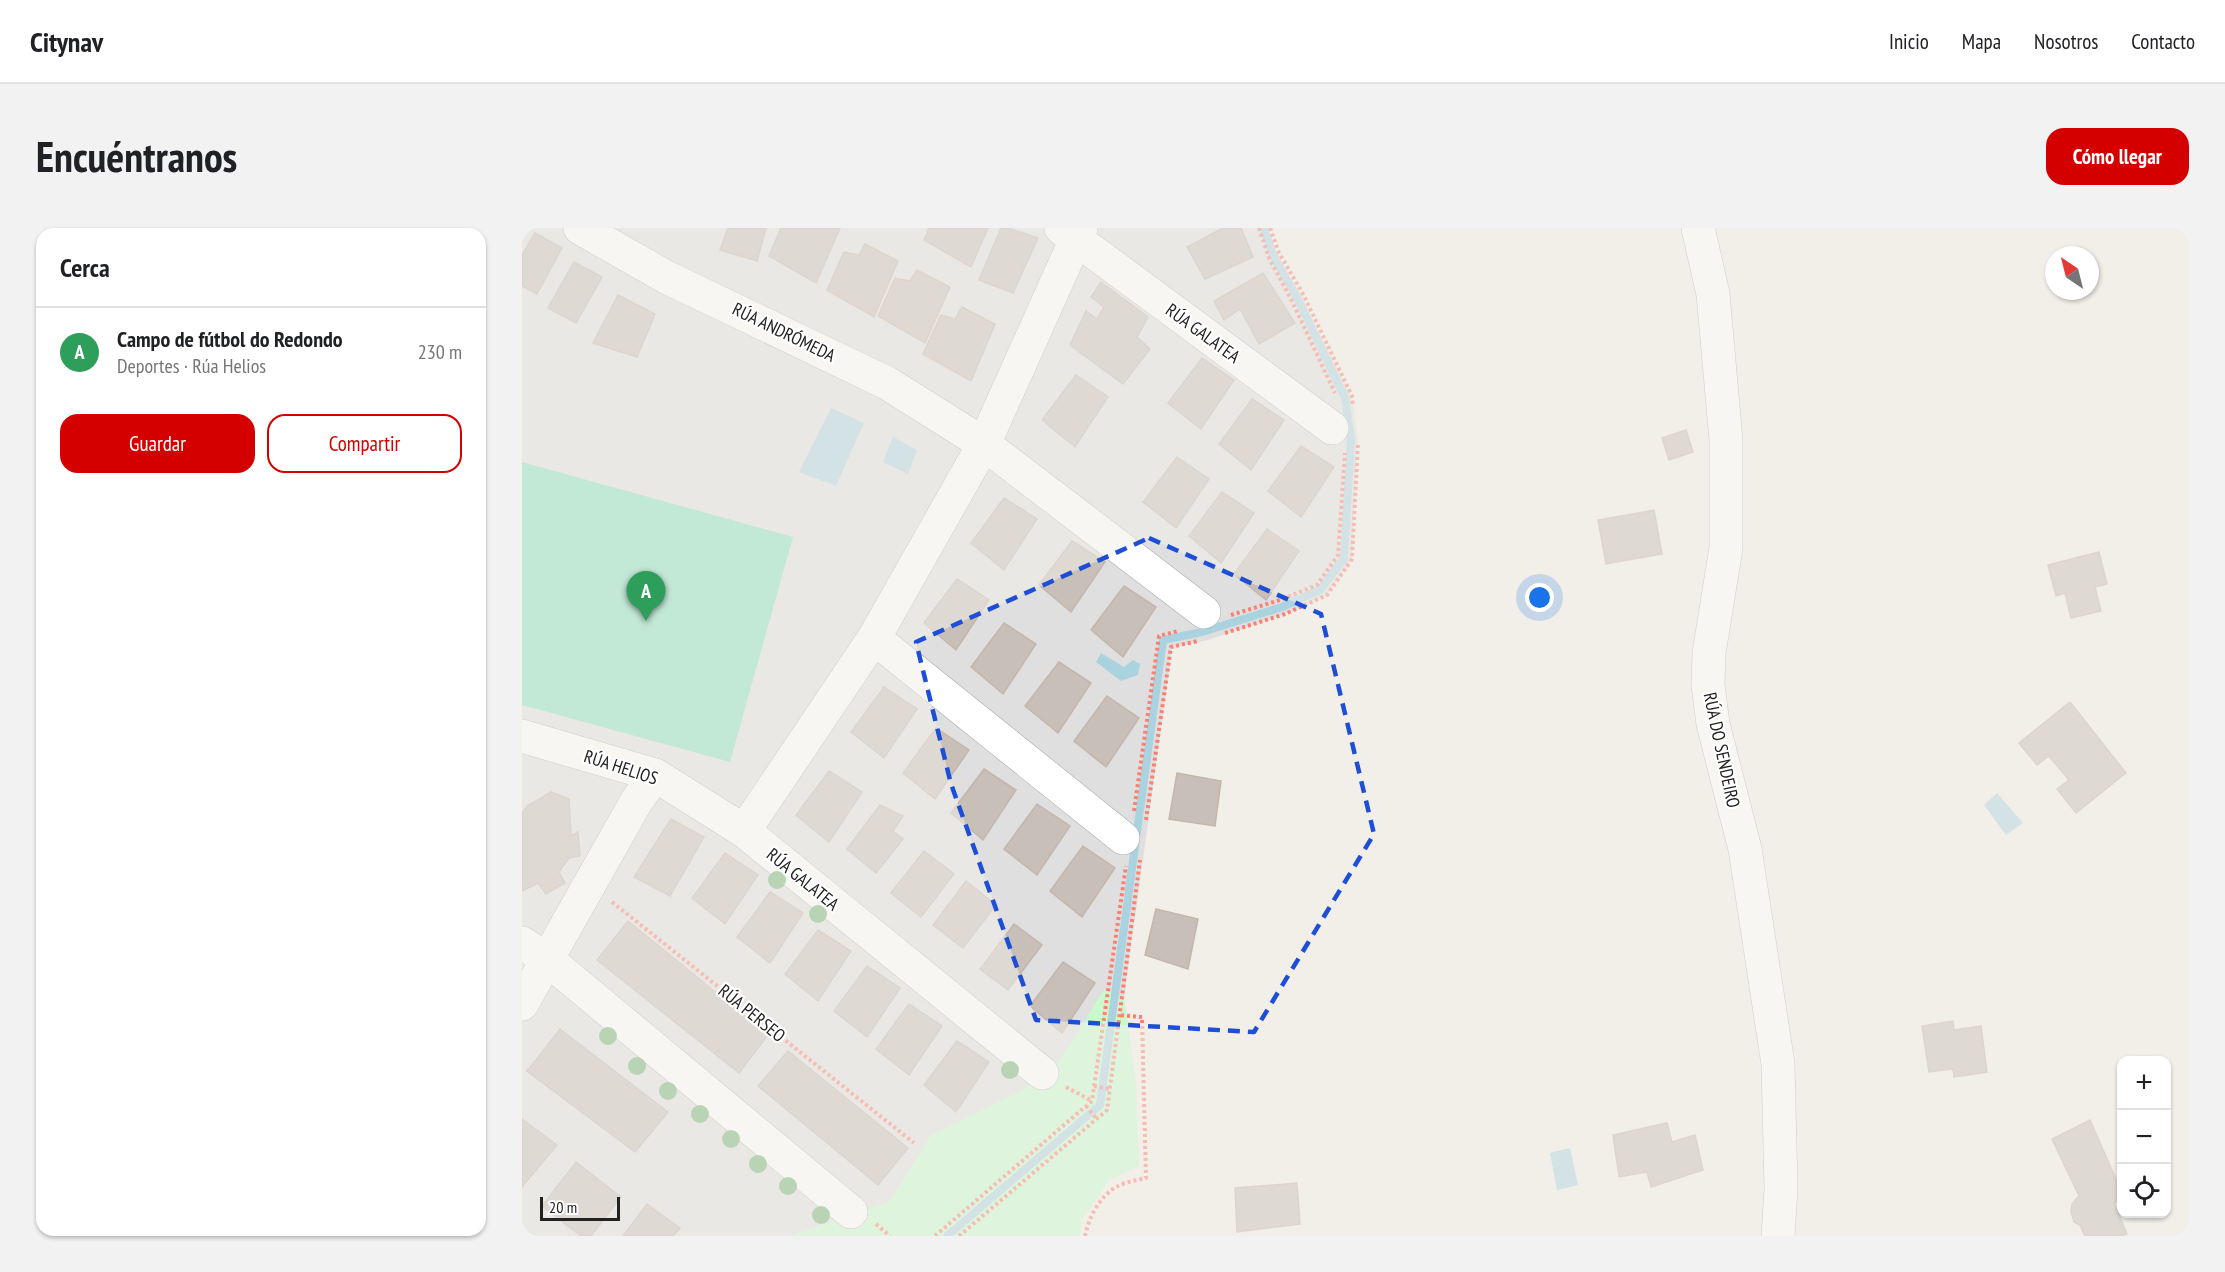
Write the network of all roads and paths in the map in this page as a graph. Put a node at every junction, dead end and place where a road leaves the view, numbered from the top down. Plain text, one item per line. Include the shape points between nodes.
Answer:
1 (580, 228) edge
2 (1258, 228) edge
3 (1270, 228) edge
4 (1698, 228) edge
5 (1072, 232) edge
6 (1345, 425) junction
7 (984, 444) junction
8 (1207, 627) junction
9 (874, 638) junction
10 (522, 736) edge
11 (655, 775) junction
12 (744, 831) junction
13 (1134, 837) junction
14 (590, 884) junction
15 (535, 951) edge
16 (522, 1004) edge
17 (1119, 1015) junction
18 (1042, 1073) dead end
19 (1094, 1086) junction
20 (1110, 1089) junction
21 (1086, 1106) junction
22 (1096, 1118) junction
23 (914, 1143) dead end
24 (851, 1212) dead end
25 (935, 1236) edge
26 (959, 1236) edge
27 (1085, 1236) edge
28 (1778, 1236) edge

1 - 7 street, RÚA ANDRÓMEDA via 666,277 887,382
2 - 6 path
3 - 6 path via 1352,396
4 - 28 street, RÚA DO SENDEIRO via 1713,294 1726,440 1726,548 1709,653 1708,685 1713,724 1745,849 1778,1064
5 - 6 street, RÚA GALATEA
5 - 7 street, RÚA GALATEA
6 - 8 path via 1338,555 1333,563 1317,585
6 - 8 path via 1352,559 1327,595 1285,614
7 - 8 street
7 - 9 street, RÚA GALATEA
8 - 13 path via 1171,647
8 - 13 path via 1159,636
9 - 12 street, RÚA GALATEA
9 - 13 street
10 - 11 street, RÚA HELIOS
11 - 12 street, RÚA HELIOS
11 - 14 street
12 - 18 street, RÚA GALATEA
13 - 17 path
13 - 19 path
14 - 15 street
14 - 23 path, RÚA PERSEO
15 - 16 street
15 - 24 street
17 - 20 path
17 - 27 path via 1142,1017 1146,1178 1118,1186 1100,1201
19 - 20 path
19 - 21 path via 1092,1101
20 - 22 path via 1107,1110
21 - 22 path
21 - 25 path
22 - 26 path

